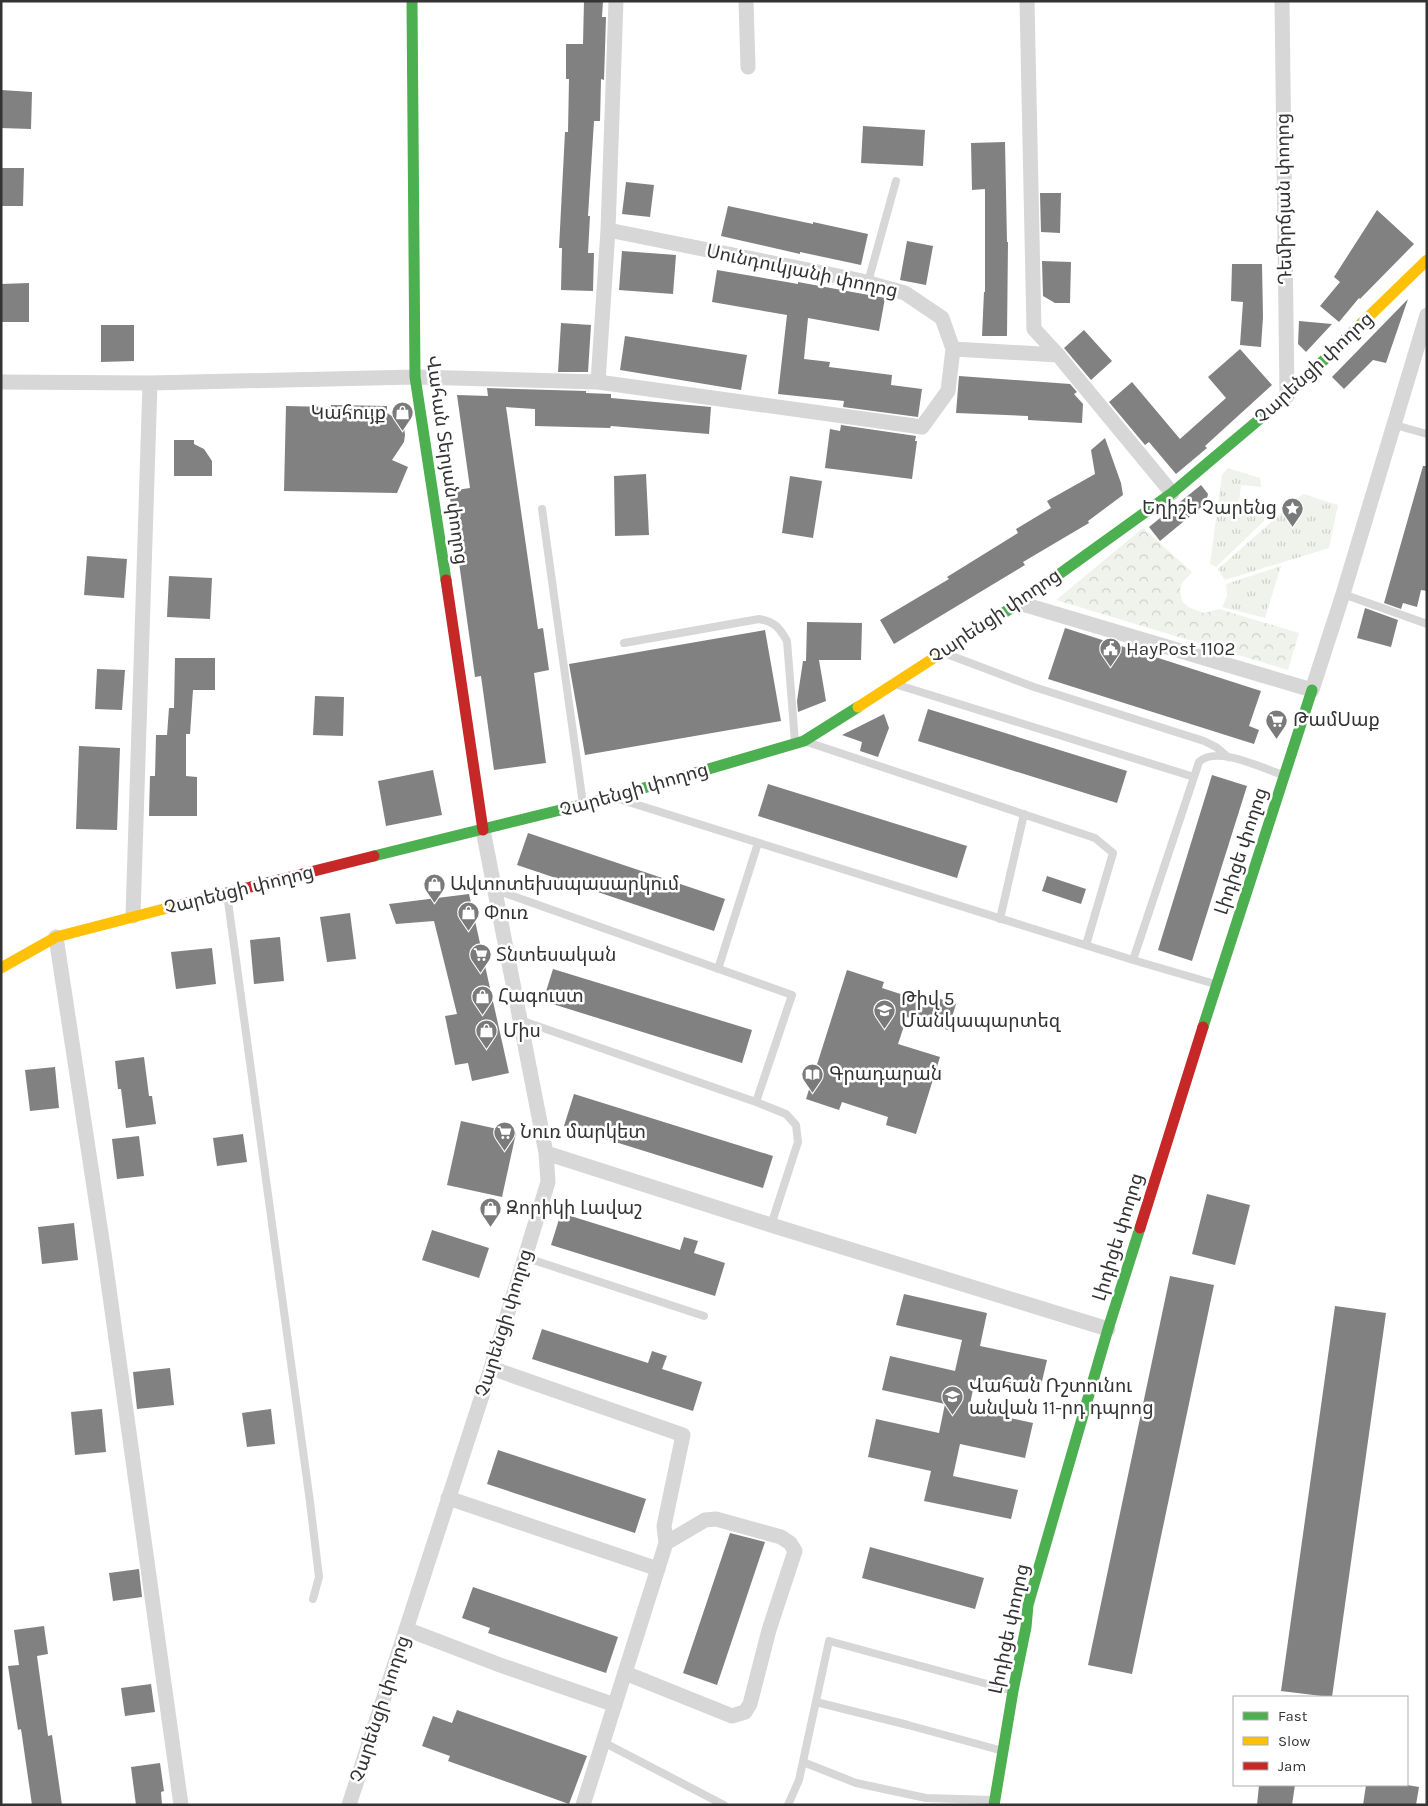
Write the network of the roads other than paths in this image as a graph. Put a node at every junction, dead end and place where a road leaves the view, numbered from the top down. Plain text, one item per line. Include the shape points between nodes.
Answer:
1 (412, 1) edge
2 (616, 1) edge
3 (746, 1) edge
4 (1027, 1) edge
5 (1282, 1) edge
6 (748, 67) dead end
7 (896, 181) dead end
8 (608, 230) junction
9 (1427, 260) edge
10 (868, 282) junction
11 (1427, 315) edge
12 (954, 349) junction
13 (1058, 355) junction
14 (415, 377) junction
15 (1, 382) edge
16 (598, 382) junction
17 (150, 383) junction
18 (1286, 396) junction
19 (1395, 424) junction
20 (1427, 434) edge
21 (1172, 493) junction
22 (542, 509) dead end
23 (1343, 594) junction
24 (1019, 603) junction
25 (1427, 624) edge
26 (624, 643) dead end
27 (942, 652) junction
28 (894, 683) junction
29 (1312, 690) junction
30 (800, 742) junction
31 (1228, 757) junction
32 (1284, 775) junction
33 (1194, 777) junction
34 (613, 797) junction
35 (583, 805) junction
36 (1024, 814) junction
37 (483, 830) junction
38 (758, 842) junction
39 (496, 890) junction
40 (227, 894) junction
41 (132, 916) junction
42 (1000, 919) junction
43 (56, 937) junction
44 (1086, 945) junction
45 (1133, 960) junction
46 (1, 968) edge
47 (718, 970) junction
48 (1216, 984) junction
49 (520, 1020) junction
50 (756, 1102) junction
51 (546, 1153) junction
52 (771, 1225) junction
53 (524, 1257) junction
54 (704, 1316) dead end
55 (1108, 1329) junction
56 (491, 1368) junction
57 (448, 1498) junction
58 (666, 1543) junction
59 (658, 1569) junction
60 (313, 1599) dead end
61 (406, 1629) junction
62 (625, 1674) junction
63 (1013, 1691) junction
64 (816, 1702) junction
65 (615, 1705) junction
66 (603, 1742) junction
67 (1003, 1751) junction
68 (803, 1762) junction
69 (994, 1803) edge
70 (181, 1805) edge
71 (349, 1805) edge
72 (583, 1805) edge
73 (724, 1805) edge
74 (788, 1805) edge

1 - 14 street, Վահան Տերյան փողոց
2 - 8 street
3 - 6 street
4 - 13 street via 1034,329
5 - 18 street, Դեմիրճյան փողոց
7 - 10 lane
8 - 10 street, Սունդուկյանի փողոց
8 - 16 street
9 - 18 street, Չարենցի փողոց
10 - 12 street, Սունդուկյանի փողոց via 905,292 942,318
11 - 19 street
12 - 13 street
12 - 16 street via 948,390 922,428
13 - 21 street
14 - 16 street
14 - 17 street
14 - 37 street, Վահան Տերյան փողոց
15 - 17 street
17 - 41 street
18 - 21 street, Չարենցի փողոց
19 - 20 lane
19 - 23 street
21 - 24 street, Չարենցի փողոց
22 - 35 lane
23 - 25 lane
23 - 29 street
24 - 27 street, Չարենցի փողոց
24 - 29 street
26 - 30 lane via 759,619 771,622 781,630 786,641
27 - 28 street, Չարենցի փողոց
27 - 31 lane via 1034,687 1204,741
28 - 30 street, Չարենցի փողոց
28 - 33 lane
29 - 32 street, Լիդիցե փողոց
30 - 34 street, Չարենցի փողոց
30 - 36 lane
31 - 32 lane
31 - 33 lane via 1204,757
32 - 48 street, Լիդիցե փողոց
33 - 45 lane
34 - 35 street, Չարենցի փողոց
34 - 38 lane
35 - 37 street, Չարենցի փողոց
36 - 42 lane
36 - 44 lane via 1095,838 1113,853
37 - 39 street, Չարենցի փողոց
37 - 40 street, Չարենցի փողոց
38 - 42 lane
38 - 47 lane
39 - 47 lane
39 - 49 street, Չարենցի փողոց
40 - 41 street, Չարենցի փողոց
40 - 60 lane via 310,1502 319,1577
41 - 43 street, Չարենցի փողոց
42 - 44 lane
43 - 46 street, Չարենցի փողոց
43 - 70 street via 104,1252
44 - 45 lane
45 - 48 lane
47 - 50 lane via 792,995
48 - 55 street, Լիդիցե փողոց
49 - 50 lane
49 - 51 street, Չարենցի փողոց
50 - 52 lane via 786,1114 796,1126 798,1142
51 - 52 street
51 - 53 street, Չարենցի փողոց via 548,1182
52 - 55 street
53 - 54 lane
53 - 56 street, Չարենցի փողոց
55 - 63 street, Լիդիցե փողոց via 1028,1605
56 - 57 street, Չարենցի փողոց
56 - 58 street via 683,1435 664,1526
57 - 59 street
57 - 61 street, Չարենցի փողոց
58 - 59 street
58 - 62 street via 705,1520 716,1519 781,1537 796,1550 745,1712 732,1716
59 - 62 street
61 - 65 street
61 - 71 street, Չարենցի փողոց
62 - 65 street
63 - 64 lane via 829,1641
63 - 67 street, Լիդիցե փողոց
64 - 67 lane
64 - 68 lane
65 - 66 street
66 - 72 street
66 - 73 lane
67 - 69 street, Լիդիցե փողոց
68 - 69 lane via 856,1783 926,1798
68 - 74 lane

